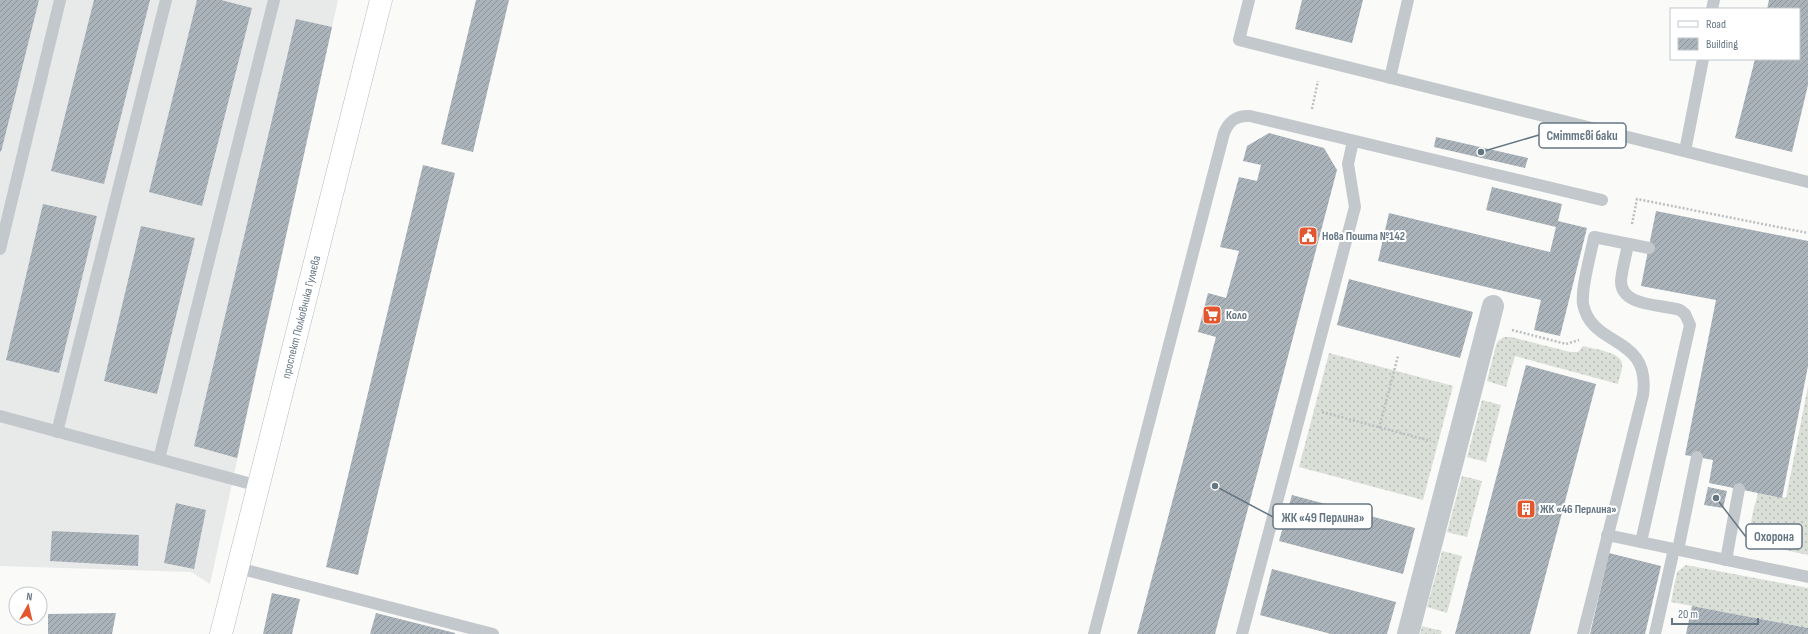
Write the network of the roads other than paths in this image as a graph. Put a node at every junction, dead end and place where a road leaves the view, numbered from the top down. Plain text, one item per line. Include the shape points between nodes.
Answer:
1 (60, 0) edge
2 (166, 0) edge
3 (274, 0) edge
4 (382, 0) edge
5 (1249, 0) edge
6 (1408, 0) edge
7 (1703, 60) edge
8 (1390, 78) junction
9 (1354, 140) junction
10 (1685, 151) junction
11 (1808, 182) edge
12 (1602, 200) dead end
13 (1628, 244) junction
14 (1649, 248) dead end
15 (0, 249) edge
16 (1491, 315) road end
17 (0, 416) edge
18 (57, 432) junction
19 (1697, 457) dead end
20 (159, 459) junction
21 (259, 486) junction
22 (1740, 489) dead end
23 (1607, 535) junction
24 (1641, 542) junction
25 (1676, 549) junction
26 (1726, 560) junction
27 (238, 568) junction
28 (1808, 577) edge
29 (221, 634) edge
30 (493, 634) edge
31 (1094, 634) edge
32 (1242, 634) edge
33 (1408, 634) edge
34 (1583, 634) edge
35 (1655, 634) edge

1 - 15 lane
2 - 18 lane
3 - 20 lane
4 - 21 main road, проспект Полковника Гуляєва
5 - 8 lane via 1240,40
6 - 8 lane
7 - 10 lane
8 - 10 lane
9 - 12 lane
9 - 31 lane via 1243,115 1236,117 1227,127
9 - 32 lane via 1348,164 1355,207
10 - 11 lane
13 - 14 lane
13 - 23 lane via 1594,237 1583,299 1593,325 1628,348 1640,364 1644,382 1643,395
13 - 24 lane via 1621,279 1623,291 1632,300 1680,310 1690,325
16 - 33 street
17 - 18 lane
18 - 20 lane
19 - 25 lane
20 - 21 lane
21 - 27 main road, проспект Полковника Гуляєва
22 - 26 lane
23 - 24 lane
23 - 34 lane
24 - 25 lane
25 - 26 lane
25 - 35 lane
26 - 28 lane
27 - 29 main road, проспект Полковника Гуляєва
27 - 30 lane

